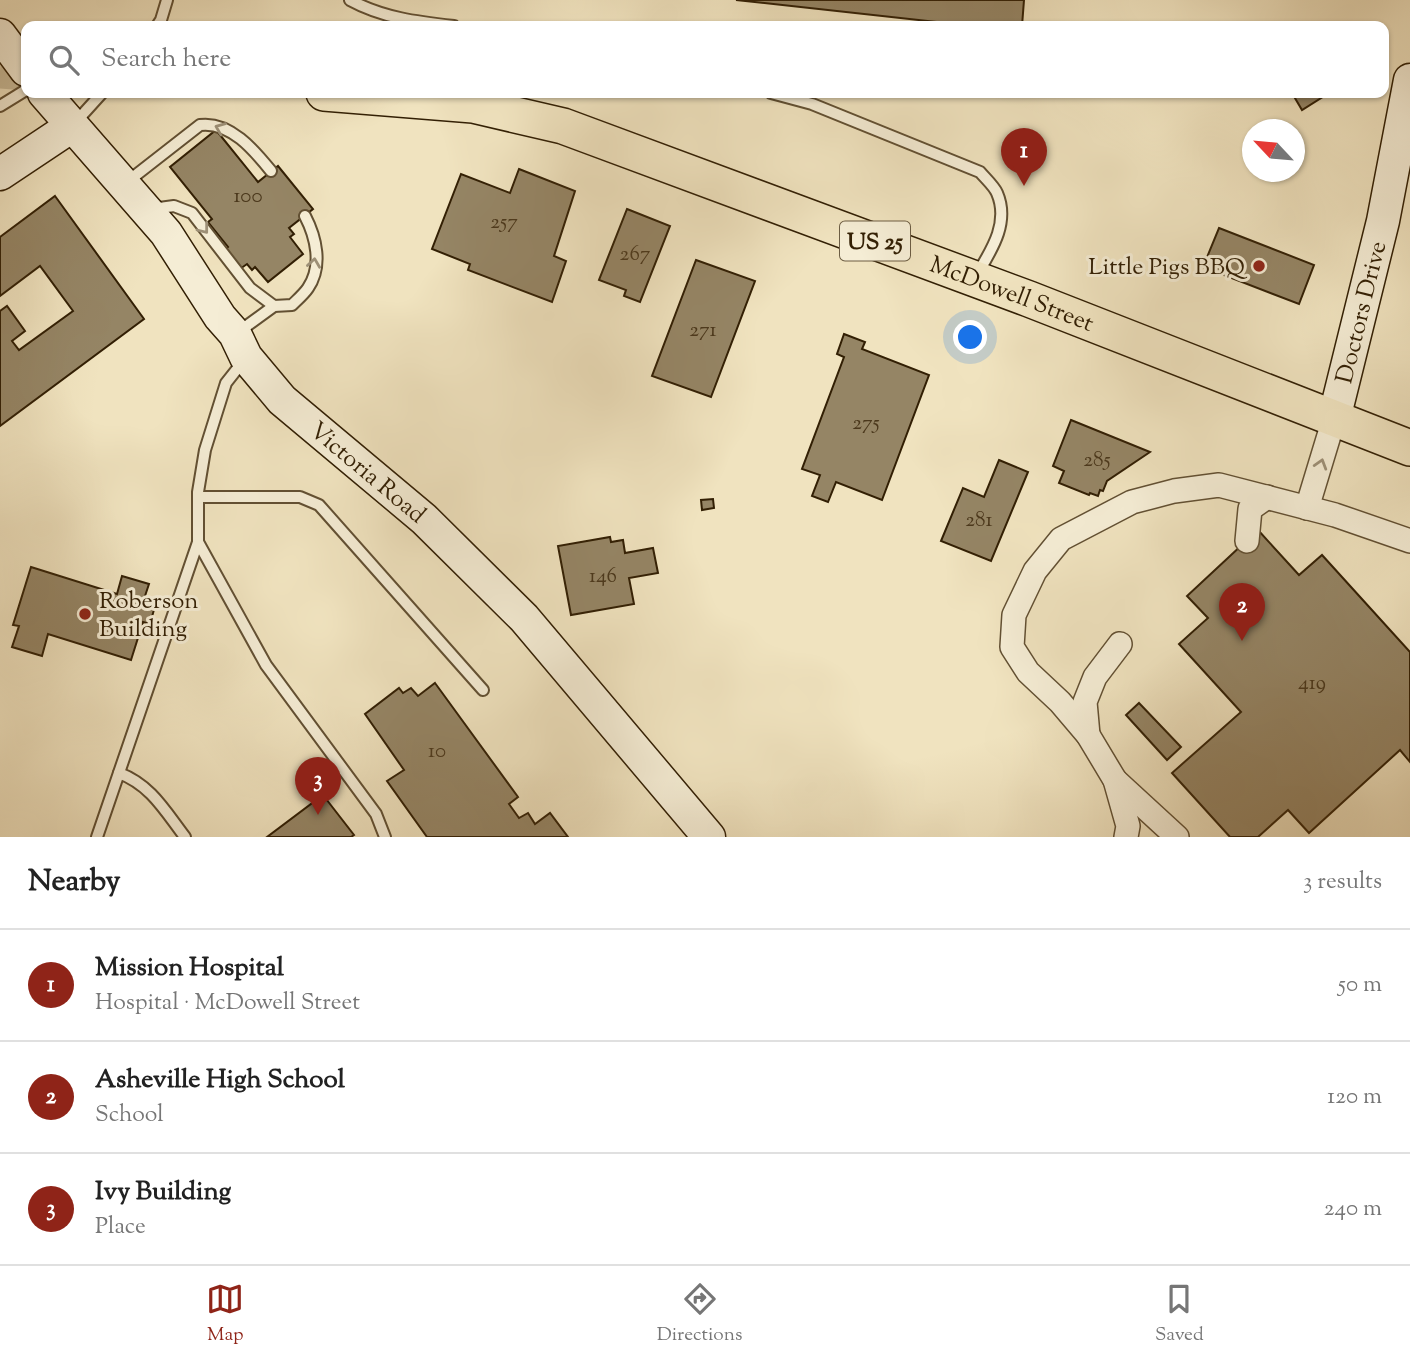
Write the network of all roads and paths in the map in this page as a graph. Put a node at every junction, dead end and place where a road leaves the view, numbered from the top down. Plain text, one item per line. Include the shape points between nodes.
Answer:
1 (167, 0) edge
2 (350, 0) edge
3 (159, 21) edge
4 (407, 21) edge
5 (0, 35) edge
6 (21, 63) edge
7 (1410, 80) edge
8 (21, 93) edge
9 (48, 98) edge
10 (97, 98) edge
11 (386, 98) edge
12 (790, 98) edge
13 (0, 106) edge
14 (72, 126) junction
15 (271, 171) dead end
16 (0, 174) edge
17 (124, 185) junction
18 (145, 209) junction
19 (305, 216) dead end
20 (974, 278) junction
21 (274, 306) junction
22 (241, 346) junction
23 (1334, 419) junction
24 (1410, 448) edge
25 (198, 497) junction
26 (1267, 497) junction
27 (1307, 508) junction
28 (198, 541) junction
29 (1247, 541) dead end
30 (1410, 541) edge
31 (1120, 644) dead end
32 (484, 690) dead end
33 (1088, 735) junction
34 (119, 773) junction
35 (1115, 780) junction
36 (97, 837) edge
37 (185, 837) edge
38 (385, 837) edge
39 (709, 837) edge
40 (1126, 837) edge
41 (1177, 837) edge

1 - 3 lane
2 - 4 lane
5 - 6 street
7 - 23 street, Doctors Drive via 1383,222
8 - 13 lane
9 - 14 street, Victoria Road
10 - 14 lane
11 - 20 main road, McDowell Street / US 25 via 473,105 563,126
12 - 20 lane via 980,172 997,192 1003,220
14 - 16 street
14 - 17 street, Victoria Road
15 -> 17 lane via 237,136 212,123 200,125
17 - 18 street, Victoria Road
18 -> 21 lane via 174,206 192,213 250,288
18 - 22 street, Victoria Road
21 -> 19 lane via 292,305 309,288 316,245
20 - 23 main road, McDowell Street / US 25
21 - 22 lane
22 - 25 lane via 205,450
22 - 39 street, Victoria Road via 282,400 424,519 524,618
23 - 24 main road, McDowell Street / US 25
27 -> 23 street
25 - 28 lane
25 - 32 lane via 300,497 319,505
26 - 27 street
26 - 29 street via 1251,509
26 - 33 street via 1219,485 1132,502 1061,540 1035,571 1014,615 1012,647 1028,672
27 - 30 street
28 - 34 lane
28 - 38 lane via 266,665 376,814
31 - 33 street via 1095,677 1085,702
33 - 35 street
34 - 36 lane
34 - 37 lane via 152,792
35 - 40 street via 1128,826
35 - 41 street

